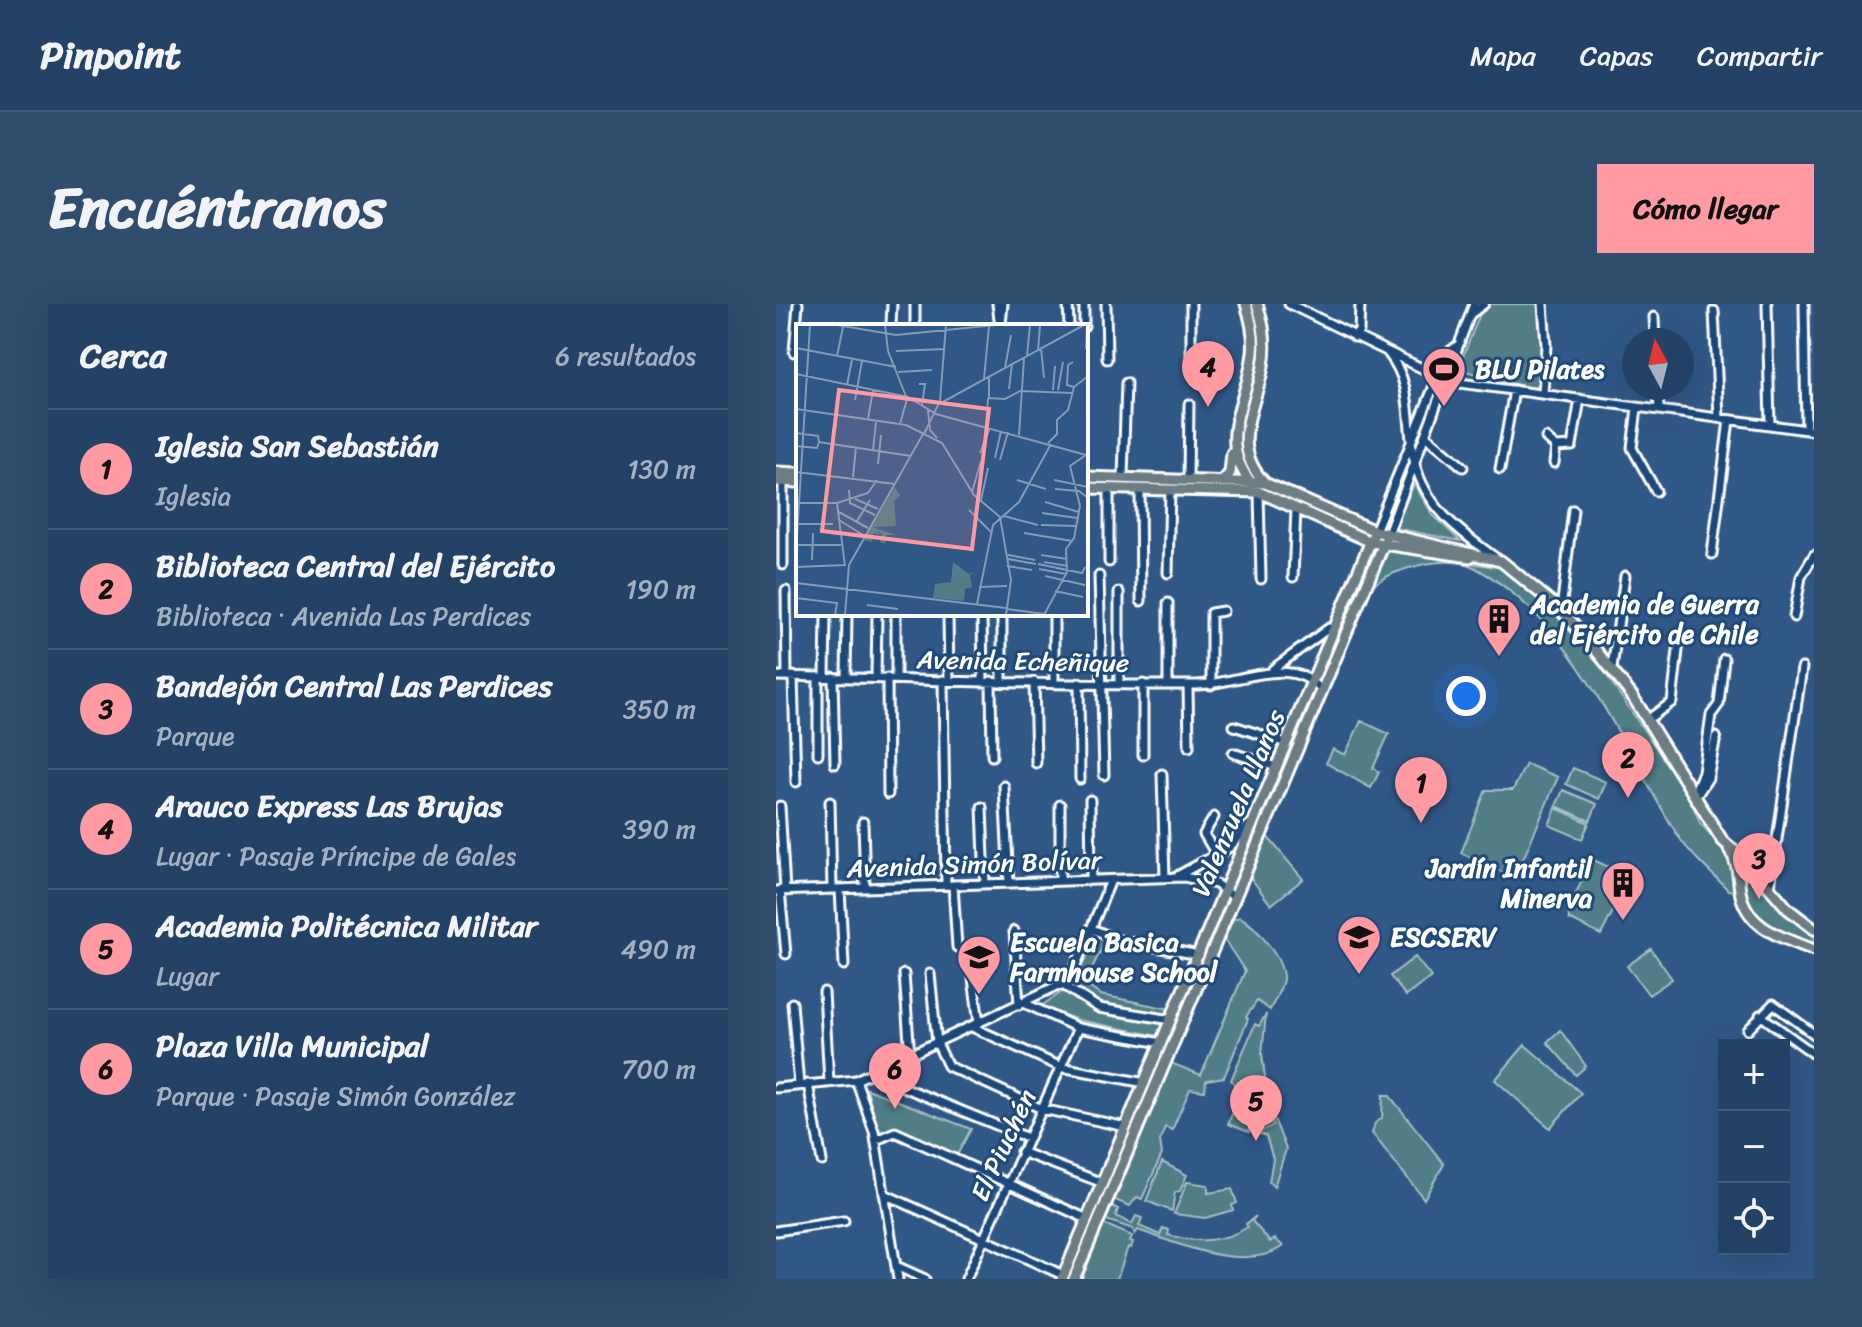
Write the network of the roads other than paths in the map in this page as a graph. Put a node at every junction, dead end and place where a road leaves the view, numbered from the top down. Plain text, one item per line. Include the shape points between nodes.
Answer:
1 (798, 304) edge
2 (892, 304) edge
3 (997, 304) edge
4 (1003, 304) edge
5 (1068, 304) edge
6 (1106, 304) edge
7 (1191, 304) edge
8 (1243, 304) edge
9 (1257, 304) edge
10 (1289, 304) edge
11 (1360, 304) edge
12 (1484, 304) edge
13 (1543, 304) edge
14 (1767, 304) edge
15 (1804, 304) edge
16 (1473, 308) edge
17 (1714, 311) dead end
18 (1654, 317) dead end
19 (796, 324) edge
20 (891, 324) edge
21 (1000, 324) edge
22 (1000, 324) edge
23 (1069, 324) edge
24 (796, 328) edge
25 (1654, 328) edge
26 (1355, 337) junction
27 (1457, 346) junction
28 (794, 352) dead end
29 (1386, 352) junction
30 (1191, 357) dead end
31 (1107, 359) dead end
32 (1438, 376) junction
33 (1448, 379) junction
34 (1126, 383) dead end
35 (1514, 390) junction
36 (1543, 394) junction
37 (1580, 399) junction
38 (1659, 400) edge
39 (1189, 404) dead end
40 (1637, 408) junction
41 (1659, 410) junction
42 (1719, 418) junction
43 (1729, 420) junction
44 (1770, 425) junction
45 (1810, 431) edge
46 (1425, 435) junction
47 (1233, 438) junction
48 (1546, 438) dead end
49 (1412, 441) junction
50 (1556, 447) junction
51 (1415, 461) junction
52 (1554, 463) dead end
53 (1463, 467) dead end
54 (1500, 469) dead end
55 (776, 472) edge
56 (796, 473) edge
57 (1088, 477) edge
58 (1123, 478) junction
59 (1188, 479) junction
60 (779, 481) edge
61 (1223, 481) junction
62 (1249, 482) junction
63 (1262, 487) junction
64 (1088, 488) edge
65 (1109, 488) junction
66 (1140, 489) junction
67 (1170, 490) junction
68 (1656, 491) dead end
69 (1296, 509) junction
70 (1573, 510) dead end
71 (1375, 531) junction
72 (1386, 539) junction
73 (1371, 542) junction
74 (1712, 554) dead end
75 (1814, 555) edge
76 (1501, 561) junction
77 (1109, 562) dead end
78 (783, 565) dead end
79 (1168, 573) dead end
80 (1099, 576) dead end
81 (1625, 576) dead end
82 (1293, 577) dead end
83 (1261, 579) dead end
84 (786, 591) dead end
85 (1119, 592) dead end
86 (1141, 601) dead end
87 (1168, 603) dead end
88 (1561, 610) junction
89 (1223, 611) dead end
90 (826, 616) edge
91 (847, 616) edge
92 (877, 616) edge
93 (896, 616) edge
94 (948, 616) edge
95 (982, 616) edge
96 (1002, 616) edge
97 (1054, 616) edge
98 (1794, 617) dead end
99 (1334, 629) junction
100 (1680, 633) dead end
101 (1724, 659) dead end
102 (1612, 668) junction
103 (1802, 668) dead end
104 (1267, 673) junction
105 (776, 676) edge
106 (790, 676) junction
107 (825, 677) junction
108 (846, 677) junction
109 (876, 678) junction
110 (887, 678) junction
111 (896, 679) junction
112 (946, 680) junction
113 (1313, 680) junction
114 (987, 681) junction
115 (1002, 681) junction
116 (1034, 682) junction
117 (1054, 682) junction
118 (1079, 683) junction
119 (1102, 683) junction
120 (1119, 683) junction
121 (1143, 684) junction
122 (1168, 685) junction
123 (1188, 685) junction
124 (1211, 685) junction
125 (1321, 690) junction
126 (1647, 720) junction
127 (1234, 726) dead end
128 (1716, 737) dead end
129 (1286, 743) junction
130 (1189, 747) dead end
131 (1233, 753) dead end
132 (818, 754) dead end
133 (1143, 755) dead end
134 (992, 756) dead end
135 (1036, 763) dead end
136 (835, 764) dead end
137 (1276, 767) junction
138 (1162, 774) dead end
139 (1104, 775) dead end
140 (1080, 779) dead end
141 (796, 782) dead end
142 (1004, 786) dead end
143 (1696, 793) junction
144 (888, 794) dead end
145 (1090, 800) dead end
146 (830, 802) dead end
147 (1060, 805) dead end
148 (780, 806) dead end
149 (982, 807) dead end
150 (1258, 809) junction
151 (1214, 817) dead end
152 (863, 822) dead end
153 (1722, 840) junction
154 (1217, 856) junction
155 (1752, 867) junction
156 (1738, 871) junction
157 (1169, 878) junction
158 (1091, 880) junction
159 (1111, 880) junction
160 (1060, 881) junction
161 (1009, 883) junction
162 (985, 884) junction
163 (949, 885) junction
164 (1770, 887) junction
165 (865, 888) junction
166 (836, 889) junction
167 (1225, 889) junction
168 (780, 890) edge
169 (1234, 897) junction
170 (1092, 929) junction
171 (1814, 929) edge
172 (1014, 931) dead end
173 (957, 947) dead end
174 (1814, 950) edge
175 (786, 954) dead end
176 (1199, 955) junction
177 (844, 965) dead end
178 (972, 971) dead end
179 (904, 974) dead end
180 (930, 974) dead end
181 (1061, 984) junction
182 (824, 992) dead end
183 (792, 1003) dead end
184 (1021, 1004) junction
185 (1760, 1015) junction
186 (1171, 1020) junction
187 (976, 1025) junction
188 (1078, 1028) junction
189 (1748, 1030) dead end
190 (1814, 1035) edge
191 (937, 1043) junction
192 (1161, 1043) junction
193 (1805, 1047) junction
194 (1814, 1054) edge
195 (910, 1056) junction
196 (886, 1066) junction
197 (1061, 1067) junction
198 (856, 1080) junction
199 (829, 1082) junction
200 (1145, 1083) junction
201 (803, 1085) junction
202 (776, 1088) edge
203 (1042, 1109) junction
204 (1126, 1127) junction
205 (1028, 1138) junction
206 (876, 1140) junction
207 (1021, 1152) junction
208 (822, 1161) dead end
209 (1006, 1183) junction
210 (1103, 1183) junction
211 (884, 1194) junction
212 (1087, 1219) junction
213 (844, 1221) dead end
214 (776, 1231) edge
215 (983, 1239) junction
216 (896, 1266) junction
217 (1066, 1278) edge
218 (898, 1279) edge
219 (925, 1279) edge
220 (966, 1279) edge

1 - 19 street
2 - 20 street
3 - 21 street
4 - 22 street
5 - 23 street
6 - 31 street
7 - 30 street
8 - 47 main road via 1253,355
9 - 63 main road via 1265,353 1246,421 1246,444
10 - 26 street
11 - 26 street
12 - 16 street
13 - 36 street
14 - 44 street
15 - 45 street
16 - 27 street, Valenzuela Llanos
17 - 42 street
18 - 25 street
24 - 28 street
26 - 29 street
27 - 32 street, Valenzuela Llanos
27 - 33 street, Valenzuela Llanos
29 - 32 street
29 - 49 street via 1405,384
32 - 33 street
32 - 49 street, Valenzuela Llanos
33 - 35 street
33 - 46 street, Valenzuela Llanos
34 - 58 street
35 - 36 street
35 - 54 street
36 - 37 street
37 - 40 street
37 - 50 street via 1574,444
38 - 41 street
39 - 59 street
40 - 41 street
40 - 68 street via 1632,448
41 - 42 street
42 - 43 street
43 - 44 street
43 - 74 street
44 - 45 street
46 - 51 street, Valenzuela Llanos
46 - 53 street
47 - 61 main road via 1231,467
47 - 62 main road
48 - 50 street
49 - 51 street
49 - 71 street, Valenzuela Llanos
50 - 52 street
51 - 72 street, Valenzuela Llanos
51 - 76 street via 1429,497 1445,518
55 - 56 main road
57 - 58 main road
58 - 59 main road
59 - 61 main road
60 - 78 street
61 - 62 main road
62 - 63 main road
63 - 67 main road
63 - 69 main road
63 - 71 main road
63 - 83 street
64 - 65 main road
65 - 66 main road
65 - 77 street
66 - 67 main road
66 - 86 street
67 - 79 street
69 - 73 main road
69 - 82 street
70 - 88 street
71 - 72 main road
71 - 73 main road, Valenzuela Llanos
72 - 73 main road
72 - 76 main road
72 - 125 main road, Valenzuela Llanos
73 - 99 main road, Valenzuela Llanos
75 - 98 street via 1801,577
76 - 88 main road
80 - 119 street
81 - 102 street
84 - 106 street
85 - 120 street
87 - 122 street
88 - 102 main road
89 - 124 street via 1211,613
90 - 107 street
91 - 108 street
92 - 109 street
93 - 111 street
94 - 112 street
95 - 114 street
96 - 115 street
97 - 117 street
99 - 104 street, Avenida Echeñique
99 - 113 main road, Valenzuela Llanos
100 - 126 street via 1672,702
101 - 143 street via 1719,704 1711,715
102 - 126 main road
103 - 164 street
104 - 113 street, Avenida Echeñique via 1294,672
104 - 124 street, Avenida Echeñique
105 - 106 street, Avenida Echeñique
106 - 107 street, Avenida Echeñique
106 - 141 street
107 - 108 street, Avenida Echeñique
107 - 132 street
107 - 136 street
108 - 109 street, Avenida Echeñique
109 - 110 street, Avenida Echeñique
110 - 111 street, Avenida Echeñique
110 - 144 street
111 - 112 street, Avenida Echeñique
112 - 114 street, Avenida Echeñique
112 - 163 street
113 - 125 street
113 - 129 main road, Valenzuela Llanos
114 - 115 street, Avenida Echeñique
114 - 134 street
115 - 116 street, Avenida Echeñique
116 - 117 street, Avenida Echeñique
116 - 135 street
117 - 118 street, Avenida Echeñique
118 - 119 street, Avenida Echeñique
118 - 140 street
119 - 120 street, Avenida Echeñique
119 - 139 street
120 - 121 street, Avenida Echeñique
121 - 122 street, Avenida Echeñique
121 - 133 street
122 - 123 street, Avenida Echeñique
123 - 124 street, Avenida Echeñique
123 - 130 street
125 - 169 main road, Valenzuela Llanos
126 - 143 main road
127 - 129 street
128 - 143 street via 1708,778
129 - 137 main road, Valenzuela Llanos
131 - 137 street
137 - 150 main road, Valenzuela Llanos
138 - 157 street
142 - 161 street
143 - 153 main road
145 - 158 street
146 - 166 street
147 - 160 street
148 - 168 street
149 - 162 street
150 - 154 street, Avenida Simón Bolívar via 1242,836
150 - 167 main road, Valenzuela Llanos
151 - 154 street via 1204,834
152 - 165 street
153 - 155 main road
153 - 156 main road
154 - 157 street, Avenida Simón Bolívar
155 - 156 main road
155 - 164 main road
156 - 174 main road via 1741,897 1758,923 1787,942
157 - 159 street, Avenida Simón Bolívar
157 - 167 street, Avenida Simón Bolívar via 1206,880
158 - 159 street, Avenida Simón Bolívar
158 - 160 street, Avenida Simón Bolívar
159 - 170 street
160 - 161 street, Avenida Simón Bolívar
161 - 162 street, Avenida Simón Bolívar
162 - 163 street, Avenida Simón Bolívar
163 - 165 street, Avenida Simón Bolívar
163 - 173 street
164 - 171 main road
165 - 166 street, Avenida Simón Bolívar
166 - 168 street, Avenida Simón Bolívar
166 - 177 street
167 - 169 street, Avenida Simón Bolívar
167 - 176 main road, Valenzuela Llanos
168 - 175 street
169 - 217 main road, Valenzuela Llanos
170 - 176 street via 1119,940
170 - 181 street via 1074,970
172 - 184 street
176 - 186 main road, Valenzuela Llanos
178 - 187 street
179 - 195 street
180 - 191 street
181 - 184 street
181 - 186 street via 1099,1008
182 - 199 street
183 - 201 street
184 - 187 street
184 - 188 street
185 - 189 street
185 - 190 street via 1775,1005
185 - 193 street
186 - 192 main road, Valenzuela Llanos
187 - 191 street
187 - 197 street
188 - 192 street
188 - 197 street, El Piuchén
190 - 193 street
191 - 195 street
191 - 203 street via 948,1066
192 - 200 main road, Valenzuela Llanos
193 - 194 street
195 - 196 street
196 - 198 street
196 - 205 street via 903,1087
197 - 200 street
197 - 203 street, El Piuchén
198 - 199 street
198 - 206 street
199 - 201 street
200 - 204 main road, Valenzuela Llanos
201 - 202 street
201 - 208 street
203 - 204 street
203 - 205 street, El Piuchén
204 - 210 main road, Valenzuela Llanos
205 - 207 street, El Piuchén
206 - 209 street via 895,1132
206 - 211 street
207 - 209 street, El Piuchén
207 - 210 street
209 - 212 street
209 - 215 street, El Piuchén
210 - 212 main road, Valenzuela Llanos
211 - 215 street
211 - 216 street
212 - 217 main road, Valenzuela Llanos
213 - 214 street
215 - 217 street
215 - 220 street, El Piuchén
216 - 218 street
216 - 219 street

